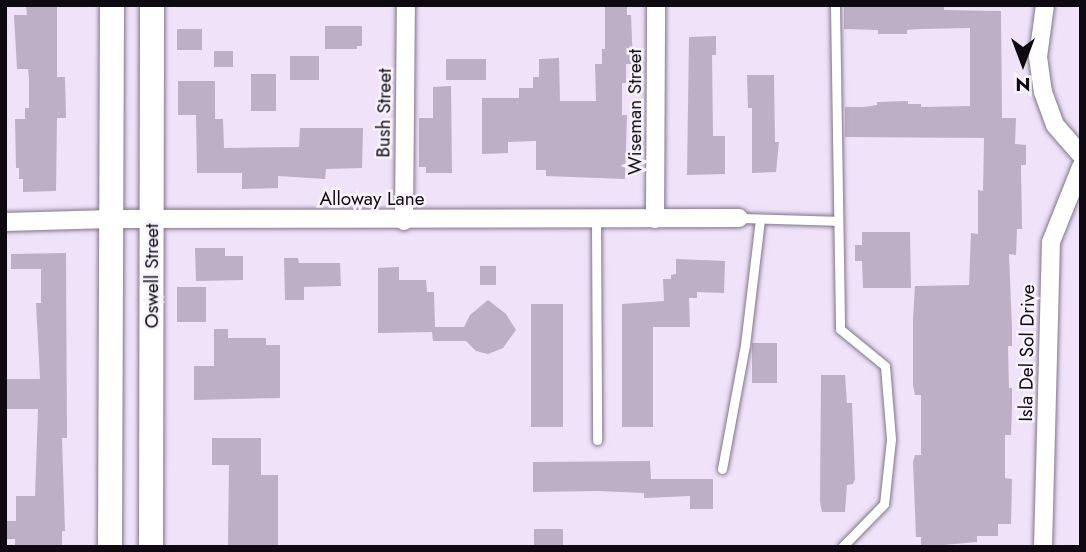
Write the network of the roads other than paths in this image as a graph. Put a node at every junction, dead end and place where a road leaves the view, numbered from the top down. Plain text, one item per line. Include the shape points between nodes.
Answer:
1 (112, 5) edge
2 (152, 5) edge
3 (406, 5) edge
4 (656, 5) edge
5 (835, 5) edge
6 (1045, 5) edge
7 (1081, 155) edge
8 (1081, 167) edge
9 (739, 218) joint
10 (111, 219) junction
11 (153, 219) junction
12 (596, 219) junction
13 (655, 219) junction
14 (760, 219) junction
15 (404, 220) junction
16 (838, 221) junction
17 (5, 222) edge
18 (597, 440) dead end
19 (722, 469) dead end
20 (110, 547) edge
21 (151, 547) edge
22 (842, 547) edge
23 (1044, 547) edge

1 - 10 main road
2 - 11 main road, Oswell Street
3 - 15 street, Bush Street
4 - 13 street, Wiseman Street
5 - 16 lane
6 - 7 street via 1038,57 1043,92 1055,125
8 - 23 street, Isla Del Sol Drive via 1051,242
9 - 13 street, Alloway Lane
9 - 14 lane
10 - 11 street, Alloway Lane
10 - 17 street, Alloway Lane
10 - 20 main road
11 - 15 street, Alloway Lane
11 - 21 main road, Oswell Street
12 - 13 street, Alloway Lane
12 - 15 street, Alloway Lane
12 - 18 lane
14 - 16 lane
14 - 19 lane via 746,345
16 - 22 lane via 840,329 885,366 891,439 884,504

